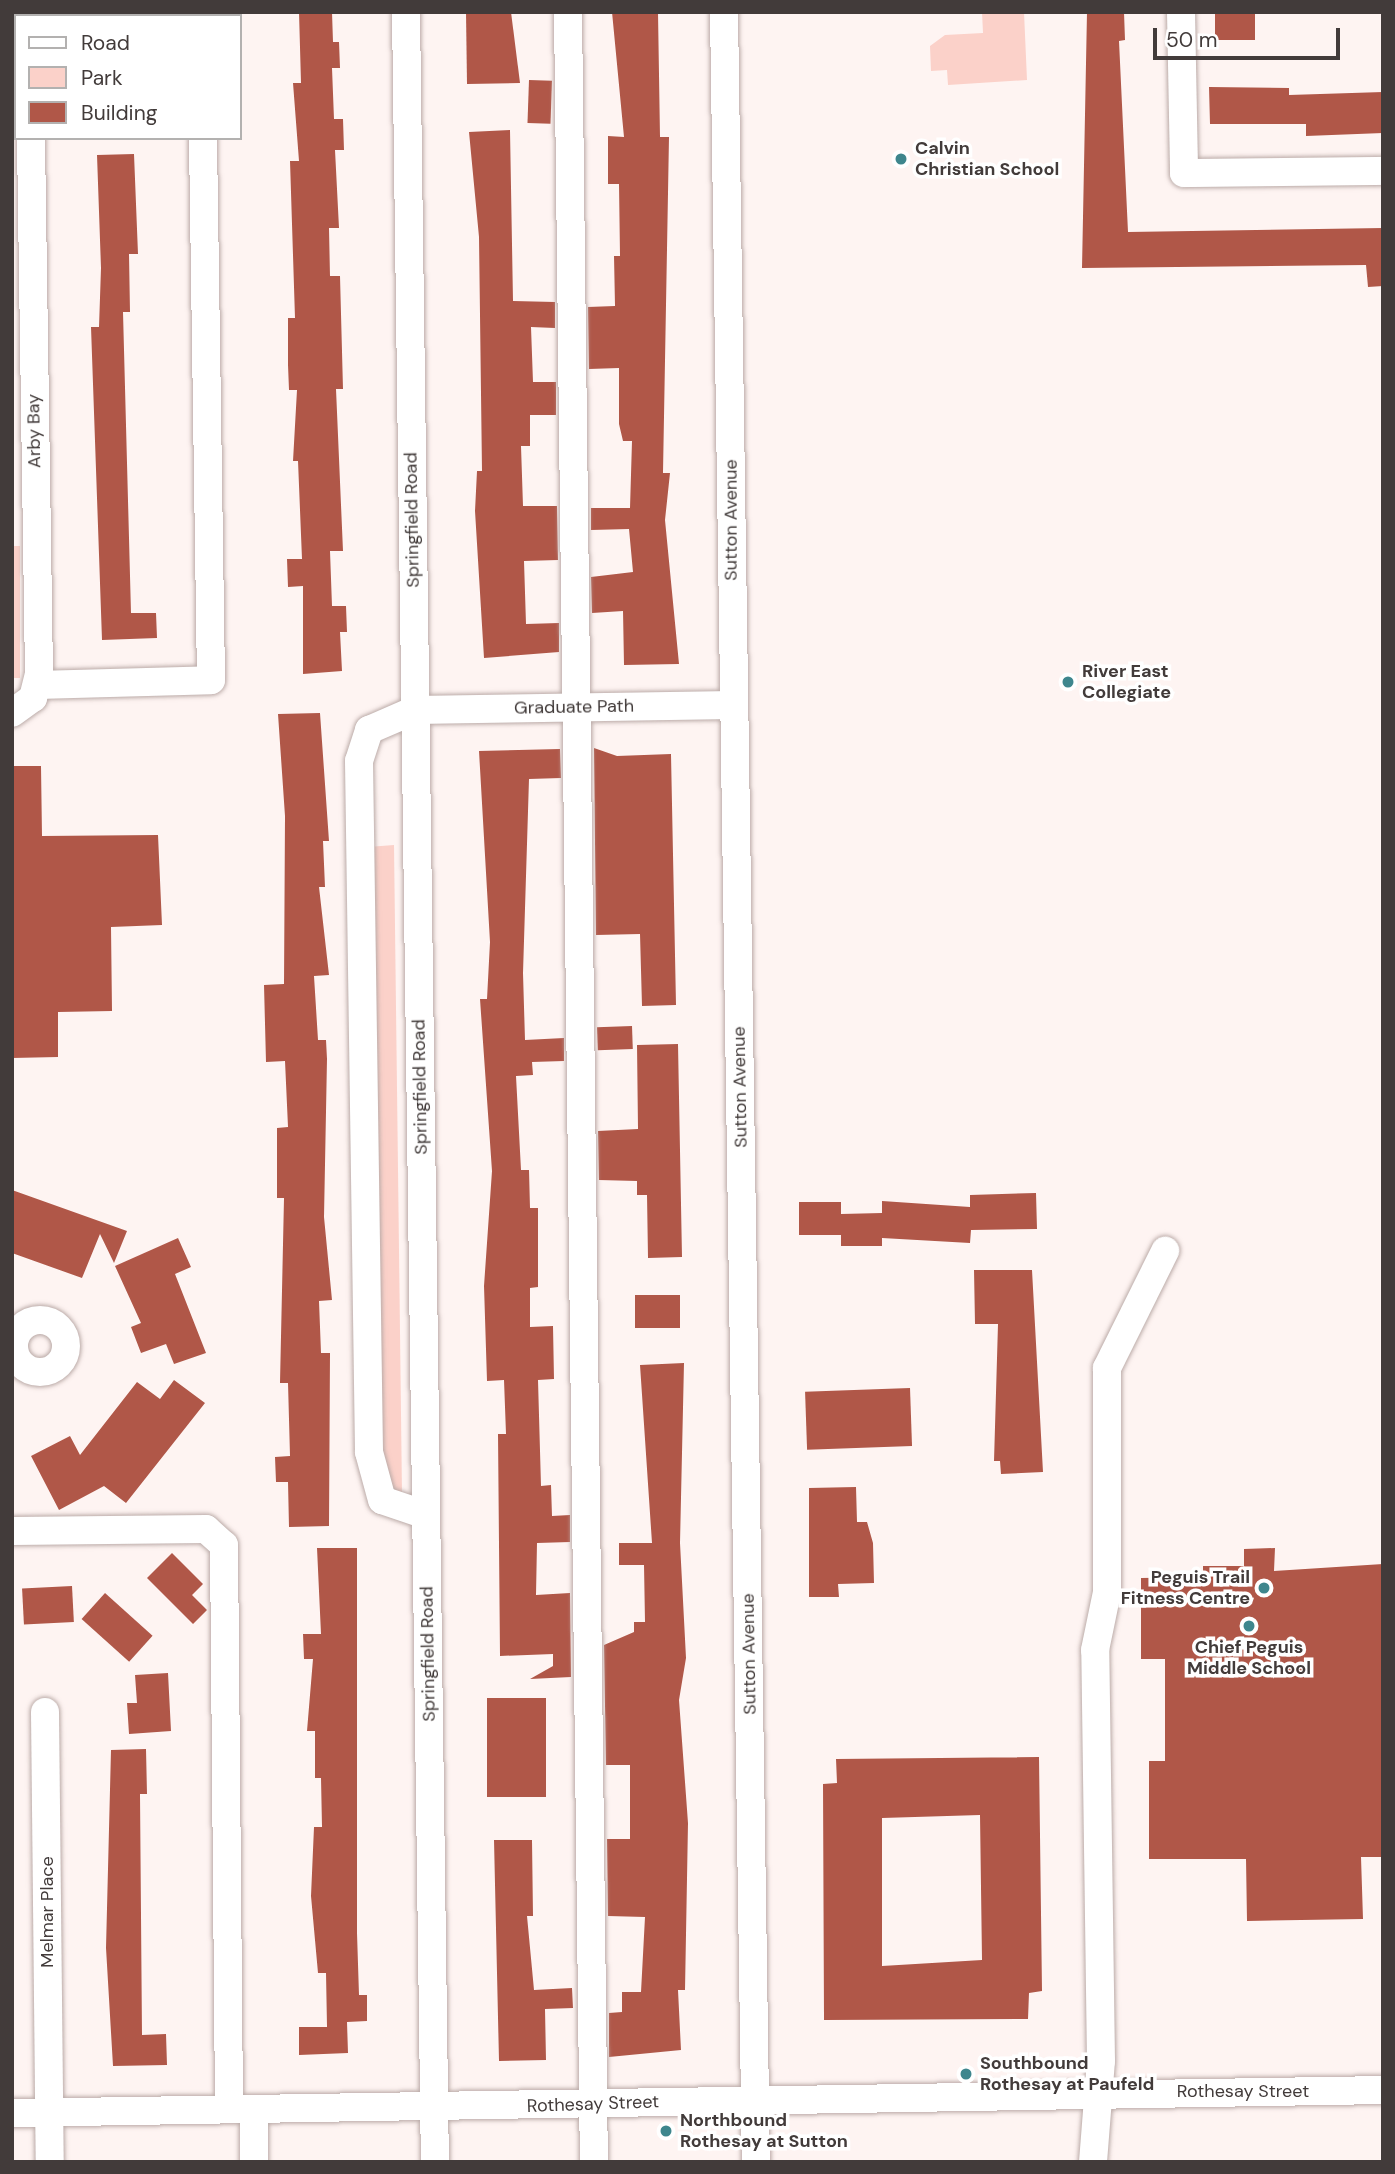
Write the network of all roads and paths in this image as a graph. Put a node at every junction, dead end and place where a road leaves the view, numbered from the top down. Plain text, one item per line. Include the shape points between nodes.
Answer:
1 (406, 12) edge
2 (568, 12) edge
3 (724, 12) edge
4 (1181, 12) edge
5 (31, 140) edge
6 (203, 140) edge
7 (1383, 171) edge
8 (37, 685) junction
9 (733, 705) junction
10 (574, 707) junction
11 (415, 710) junction
12 (12, 713) edge
13 (1165, 1251) dead end
14 (426, 1515) junction
15 (12, 1531) edge
16 (46, 1712) dead end
17 (1383, 2090) edge
18 (1099, 2093) junction
19 (755, 2098) junction
20 (593, 2104) junction
21 (434, 2107) junction
22 (241, 2109) junction
23 (49, 2112) junction
24 (12, 2113) edge
25 (50, 2162) edge
26 (254, 2162) edge
27 (435, 2162) edge
28 (594, 2162) edge
29 (756, 2162) edge
30 (1093, 2162) edge

1 - 11 street, Springfield Road
2 - 10 street
3 - 9 street, Sutton Avenue
4 - 7 street via 1184,173
5 - 8 street, Arby Bay
6 - 8 street via 211,680
8 - 12 street
9 - 10 street, Graduate Path
9 - 19 street, Sutton Avenue
10 - 11 street, Graduate Path
10 - 20 street
11 - 14 street, Springfield Road
11 - 14 street via 369,730 359,761 360,844 369,1451 382,1500
13 - 18 street via 1107,1368 1107,1592 1095,1650
14 - 21 street, Springfield Road
15 - 22 street via 206,1529 224,1545
16 - 23 street, Melmar Place
17 - 18 street, Rothesay Street
18 - 19 street, Rothesay Street
18 - 30 street
19 - 20 street, Rothesay Street
19 - 29 street, Sutton Avenue
20 - 21 street, Rothesay Street
20 - 28 street
21 - 22 street, Rothesay Street
21 - 27 street, Springfield Road
22 - 23 street, Rothesay Street
22 - 26 street
23 - 24 street, Rothesay Street
23 - 25 street, Melmar Place

